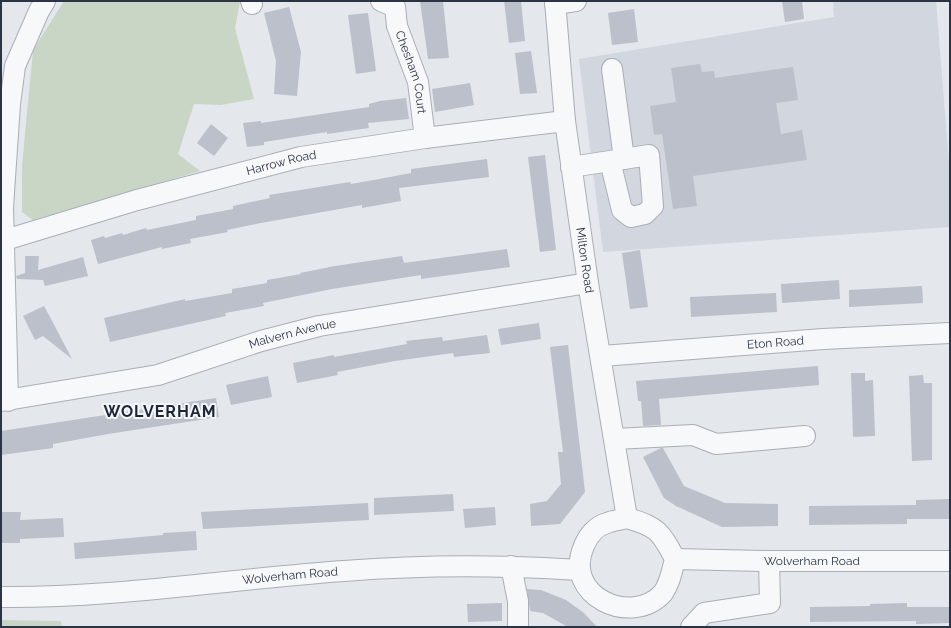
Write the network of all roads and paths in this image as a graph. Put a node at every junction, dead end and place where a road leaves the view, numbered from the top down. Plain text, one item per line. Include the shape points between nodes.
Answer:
1 (45, 1) edge
2 (576, 1) edge
3 (393, 3) edge
4 (555, 3) edge
5 (612, 69) dead end
6 (565, 120) junction
7 (425, 138) junction
8 (572, 167) junction
9 (2, 207) edge
10 (5, 240) junction
11 (588, 283) junction
12 (950, 333) edge
13 (602, 356) junction
14 (4, 401) edge
15 (805, 436) dead end
16 (615, 439) junction
17 (627, 518) junction
18 (675, 559) junction
19 (768, 561) junction
20 (950, 561) edge
21 (511, 566) junction
22 (580, 570) junction
23 (1, 596) edge
24 (628, 619) edge
25 (518, 627) edge
26 (692, 627) edge

1 - 9 street via 16,66 10,104
2 - 4 street
3 - 7 street, Chesham Court via 397,26 418,82
4 - 6 street, Milton Road
5 - 8 street via 617,160
6 - 7 street, Harrow Road
6 - 8 street, Milton Road
7 - 10 street, Harrow Road via 301,157 137,200
8 - 11 street, Milton Road
9 - 10 street
10 - 14 street
11 - 13 street, Milton Road
11 - 14 street, Malvern Avenue via 319,326 261,341 158,375
12 - 13 street, Eton Road via 808,340
13 - 16 street, Milton Road
15 - 16 street via 716,444 693,435
16 - 17 street, Milton Road
17 - 18 street via 648,524 661,534
17 - 22 street via 606,523 592,532 581,554
18 - 19 street, Wolverham Road
18 - 24 street via 670,580 662,594 650,604 635,610
19 - 20 street, Wolverham Road
19 - 26 street via 770,604 704,613
21 - 22 street, Wolverham Road
21 - 23 street, Wolverham Road via 345,571 69,597
21 - 25 street via 518,601
22 - 24 street via 588,591 599,602

